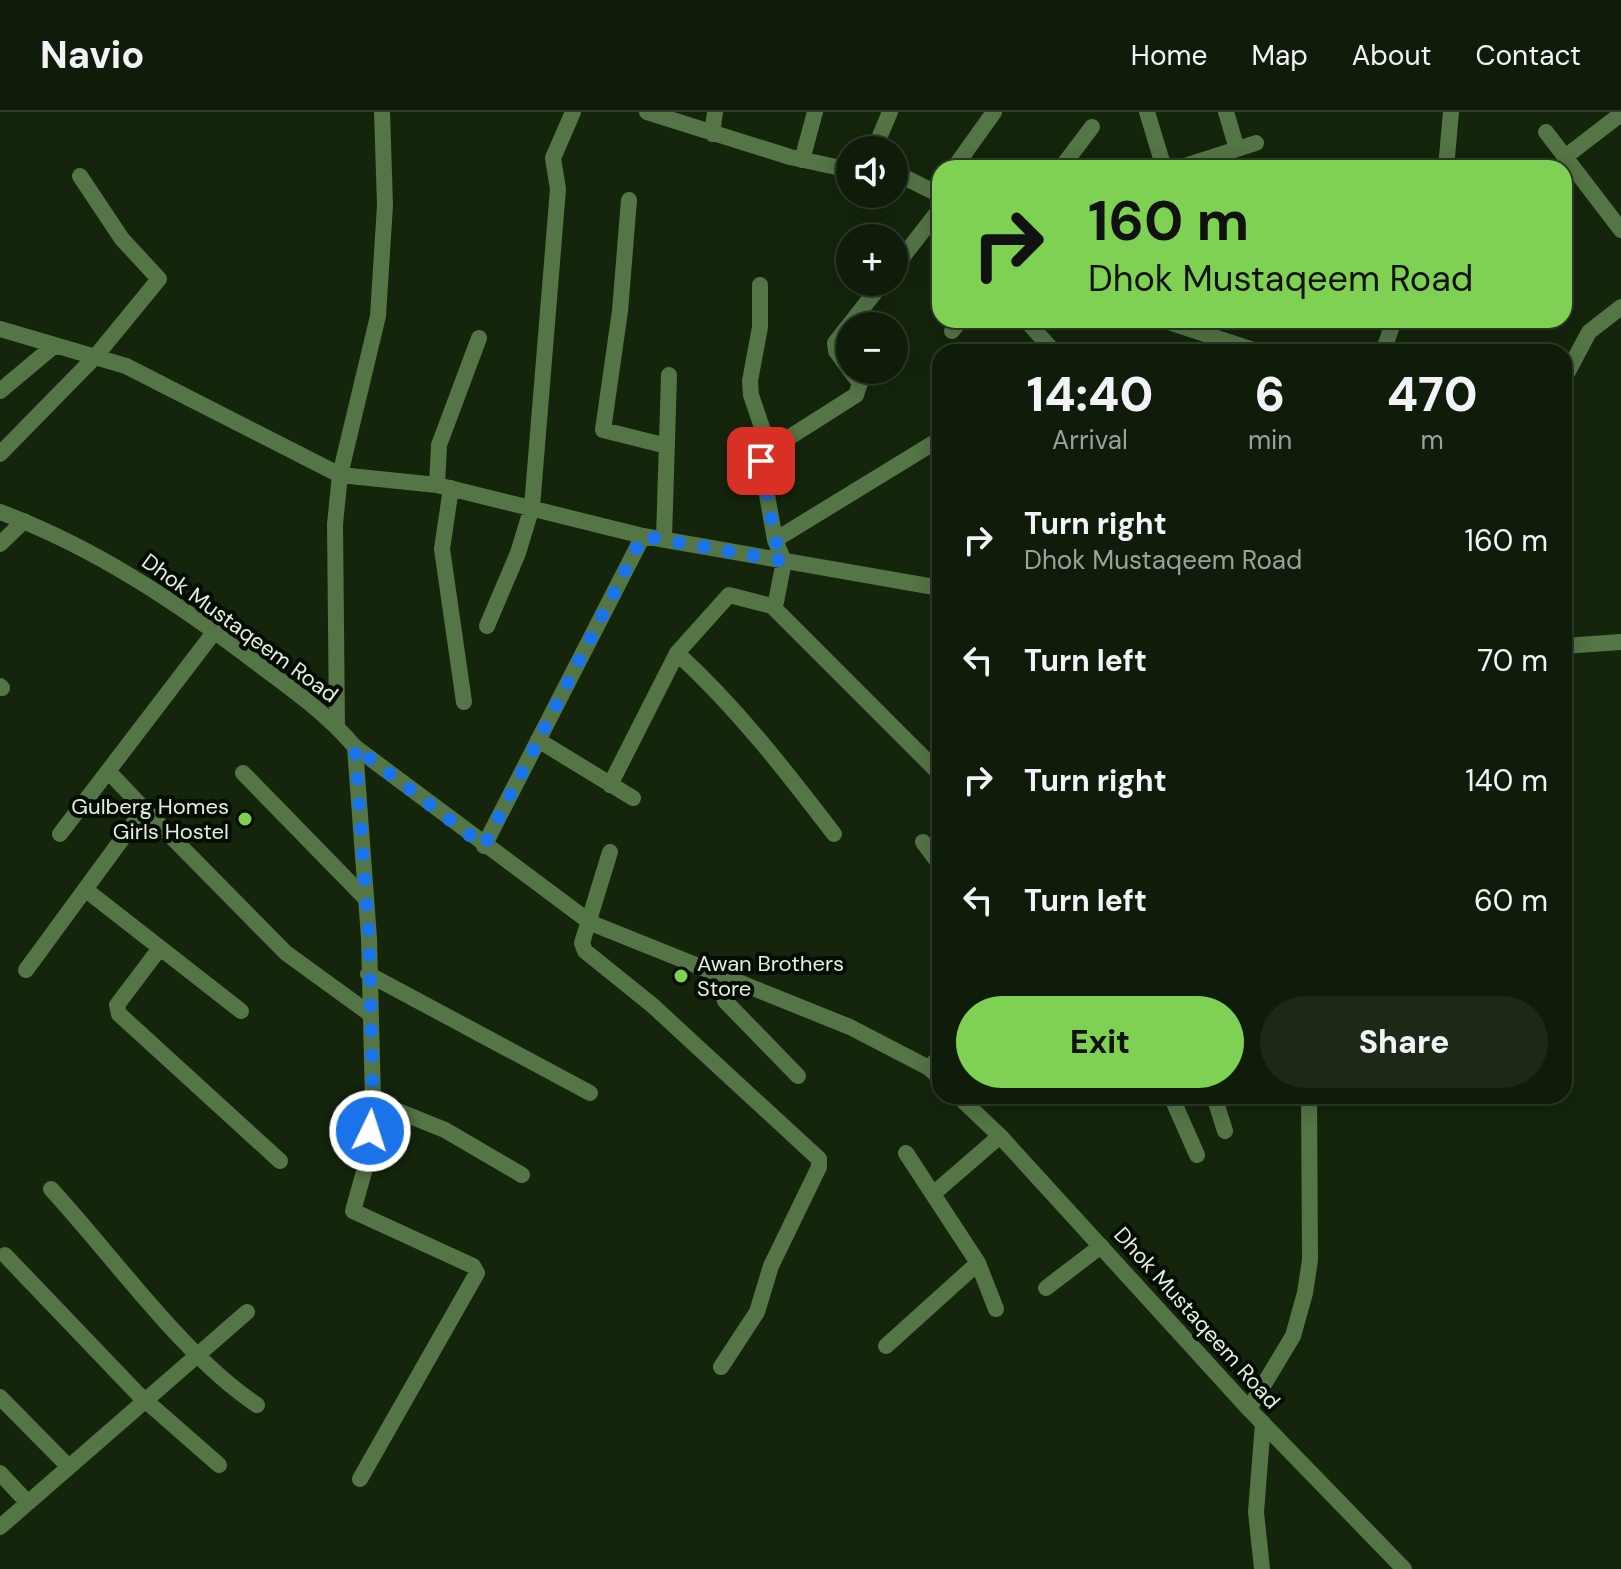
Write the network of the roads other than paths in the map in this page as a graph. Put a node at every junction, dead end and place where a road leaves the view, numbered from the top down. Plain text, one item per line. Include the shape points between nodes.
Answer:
1 (382, 112) edge
2 (573, 112) edge
3 (647, 112) edge
4 (715, 112) edge
5 (815, 112) edge
6 (890, 112) edge
7 (994, 112) edge
8 (1147, 112) edge
9 (1226, 112) edge
10 (1451, 112) edge
11 (1621, 114) edge
12 (1092, 127) dead end
13 (1546, 132) dead end
14 (712, 134) junction
15 (880, 136) edge
16 (1256, 143) dead end
17 (1237, 149) junction
18 (1565, 157) junction
19 (802, 160) junction
20 (960, 160) edge
21 (1071, 160) edge
22 (1162, 160) edge
23 (1203, 160) edge
24 (1447, 160) edge
25 (1567, 160) edge
26 (1572, 166) edge
27 (836, 167) edge
28 (80, 176) dead end
29 (908, 179) edge
30 (932, 192) edge
31 (629, 200) dead end
32 (932, 207) edge
33 (1621, 230) edge
34 (908, 246) edge
35 (760, 285) dead end
36 (872, 296) edge
37 (1621, 307) edge
38 (859, 312) edge
39 (1033, 328) edge
40 (1186, 328) edge
41 (0, 329) edge
42 (479, 338) dead end
43 (1047, 344) edge
44 (1236, 344) edge
45 (55, 345) junction
46 (95, 357) junction
47 (1572, 364) edge
48 (669, 375) dead end
49 (860, 384) edge
50 (0, 391) edge
51 (932, 444) edge
52 (667, 446) junction
53 (769, 448) junction
54 (0, 454) edge
55 (340, 475) junction
56 (444, 487) junction
57 (532, 507) junction
58 (0, 512) edge
59 (24, 521) junction
60 (643, 536) junction
61 (664, 539) junction
62 (775, 540) junction
63 (0, 544) edge
64 (784, 561) junction
65 (932, 587) edge
66 (772, 606) junction
67 (487, 626) dead end
68 (215, 631) junction
69 (1621, 642) edge
70 (1572, 645) edge
71 (677, 653) junction
72 (464, 702) dead end
73 (337, 726) junction
74 (538, 740) junction
75 (355, 747) junction
76 (932, 766) edge
77 (109, 772) junction
78 (243, 773) dead end
79 (610, 785) junction
80 (633, 798) dead end
81 (144, 809) junction
82 (60, 834) dead end
83 (834, 834) dead end
84 (923, 842) dead end
85 (484, 846) junction
86 (610, 852) dead end
87 (932, 854) edge
88 (86, 890) junction
89 (366, 899) junction
90 (591, 923) junction
91 (160, 948) junction
92 (26, 970) dead end
93 (717, 973) junction
94 (368, 974) junction
95 (241, 1011) dead end
96 (370, 1014) junction
97 (932, 1065) edge
98 (798, 1076) dead end
99 (590, 1093) dead end
100 (373, 1101) junction
101 (966, 1104) edge
102 (1175, 1104) edge
103 (1217, 1104) edge
104 (1309, 1104) edge
105 (1225, 1131) dead end
106 (1000, 1136) junction
107 (906, 1153) dead end
108 (1197, 1155) dead end
109 (280, 1161) dead end
110 (522, 1175) dead end
111 (51, 1189) dead end
112 (933, 1194) junction
113 (1101, 1246) junction
114 (5, 1255) dead end
115 (978, 1263) junction
116 (1046, 1288) dead end
117 (996, 1309) dead end
118 (247, 1312) dead end
119 (886, 1346) dead end
120 (199, 1354) junction
121 (721, 1367) dead end
122 (0, 1397) edge
123 (148, 1398) junction
124 (257, 1405) dead end
125 (1249, 1409) junction
126 (1263, 1423) junction
127 (219, 1465) dead end
128 (69, 1467) junction
129 (0, 1473) edge
130 (360, 1479) dead end
131 (28, 1503) junction
132 (0, 1527) edge
133 (1262, 1569) edge
134 (1404, 1569) edge

1 - 55 street via 385,205 378,316
2 - 57 street via 553,158 558,189
3 - 14 street
4 - 14 street
5 - 19 street
6 - 15 street
7 - 20 street
8 - 22 street
9 - 17 street
10 - 24 street
11 - 18 street
12 - 21 street
13 - 18 street
14 - 19 street
16 - 17 street
17 - 23 street
18 - 25 street
19 - 27 street
26 - 33 street
28 - 46 street via 122,239 159,279
29 - 30 street
31 - 52 street via 603,430
32 - 34 street
35 - 53 street via 760,327 750,381
36 - 38 street
37 - 47 street via 1589,332
39 - 43 street
40 - 44 street
41 - 45 street
42 - 56 street via 439,445
45 - 46 street
45 - 50 street
46 - 54 street
46 - 55 street via 126,366
48 - 52 street
49 - 53 street via 856,395
51 - 62 street
52 - 61 street
53 - 62 street via 761,461
55 - 56 street
55 - 73 street via 335,524
56 - 57 street
56 - 72 street via 442,549
57 - 60 street
57 - 67 street
58 - 59 street, Dhok Mustaqeem Road
59 - 63 street
59 - 68 street, Dhok Mustaqeem Road via 137,577
60 - 61 street
60 - 74 street
61 - 64 street
62 - 64 street
64 - 65 street
64 - 66 street
66 - 71 street via 729,595
66 - 76 street
68 - 73 street, Dhok Mustaqeem Road
68 - 77 street
69 - 70 street
71 - 79 street
71 - 83 street via 763,742
73 - 75 street, Dhok Mustaqeem Road
74 - 79 street
74 - 85 street
75 - 85 street, Dhok Mustaqeem Road
75 - 89 street
77 - 81 street
77 - 82 street
78 - 89 street
79 - 80 street
81 - 88 street
81 - 96 street via 286,953
84 - 87 street
85 - 90 street, Dhok Mustaqeem Road
86 - 90 street
88 - 91 street
88 - 92 street
89 - 94 street
90 - 93 street, Dhok Mustaqeem Road
90 - 121 street via 582,943 585,951 652,1005 819,1159 771,1266 757,1312
91 - 95 street
91 - 109 street via 117,1005 119,1014
93 - 97 street, Dhok Mustaqeem Road
93 - 98 street via 731,1008
94 - 96 street
94 - 99 street
96 - 100 street
100 - 110 street via 445,1130
100 - 130 street via 367,1161 353,1211 473,1266 477,1273
101 - 106 street, Dhok Mustaqeem Road
102 - 108 street
103 - 105 street
104 - 125 street via 1310,1260 1305,1293 1293,1336
106 - 112 street
106 - 113 street, Dhok Mustaqeem Road
107 - 112 street
111 - 120 street
112 - 115 street
113 - 116 street
113 - 125 street, Dhok Mustaqeem Road
114 - 123 street via 138,1394
115 - 117 street
115 - 119 street
118 - 120 street
120 - 123 street
120 - 124 street
122 - 128 street
123 - 127 street
123 - 128 street
125 - 126 street, Dhok Mustaqeem Road
126 - 133 street via 1256,1512
126 - 134 street, Dhok Mustaqeem Road
128 - 131 street
129 - 131 street
131 - 132 street

